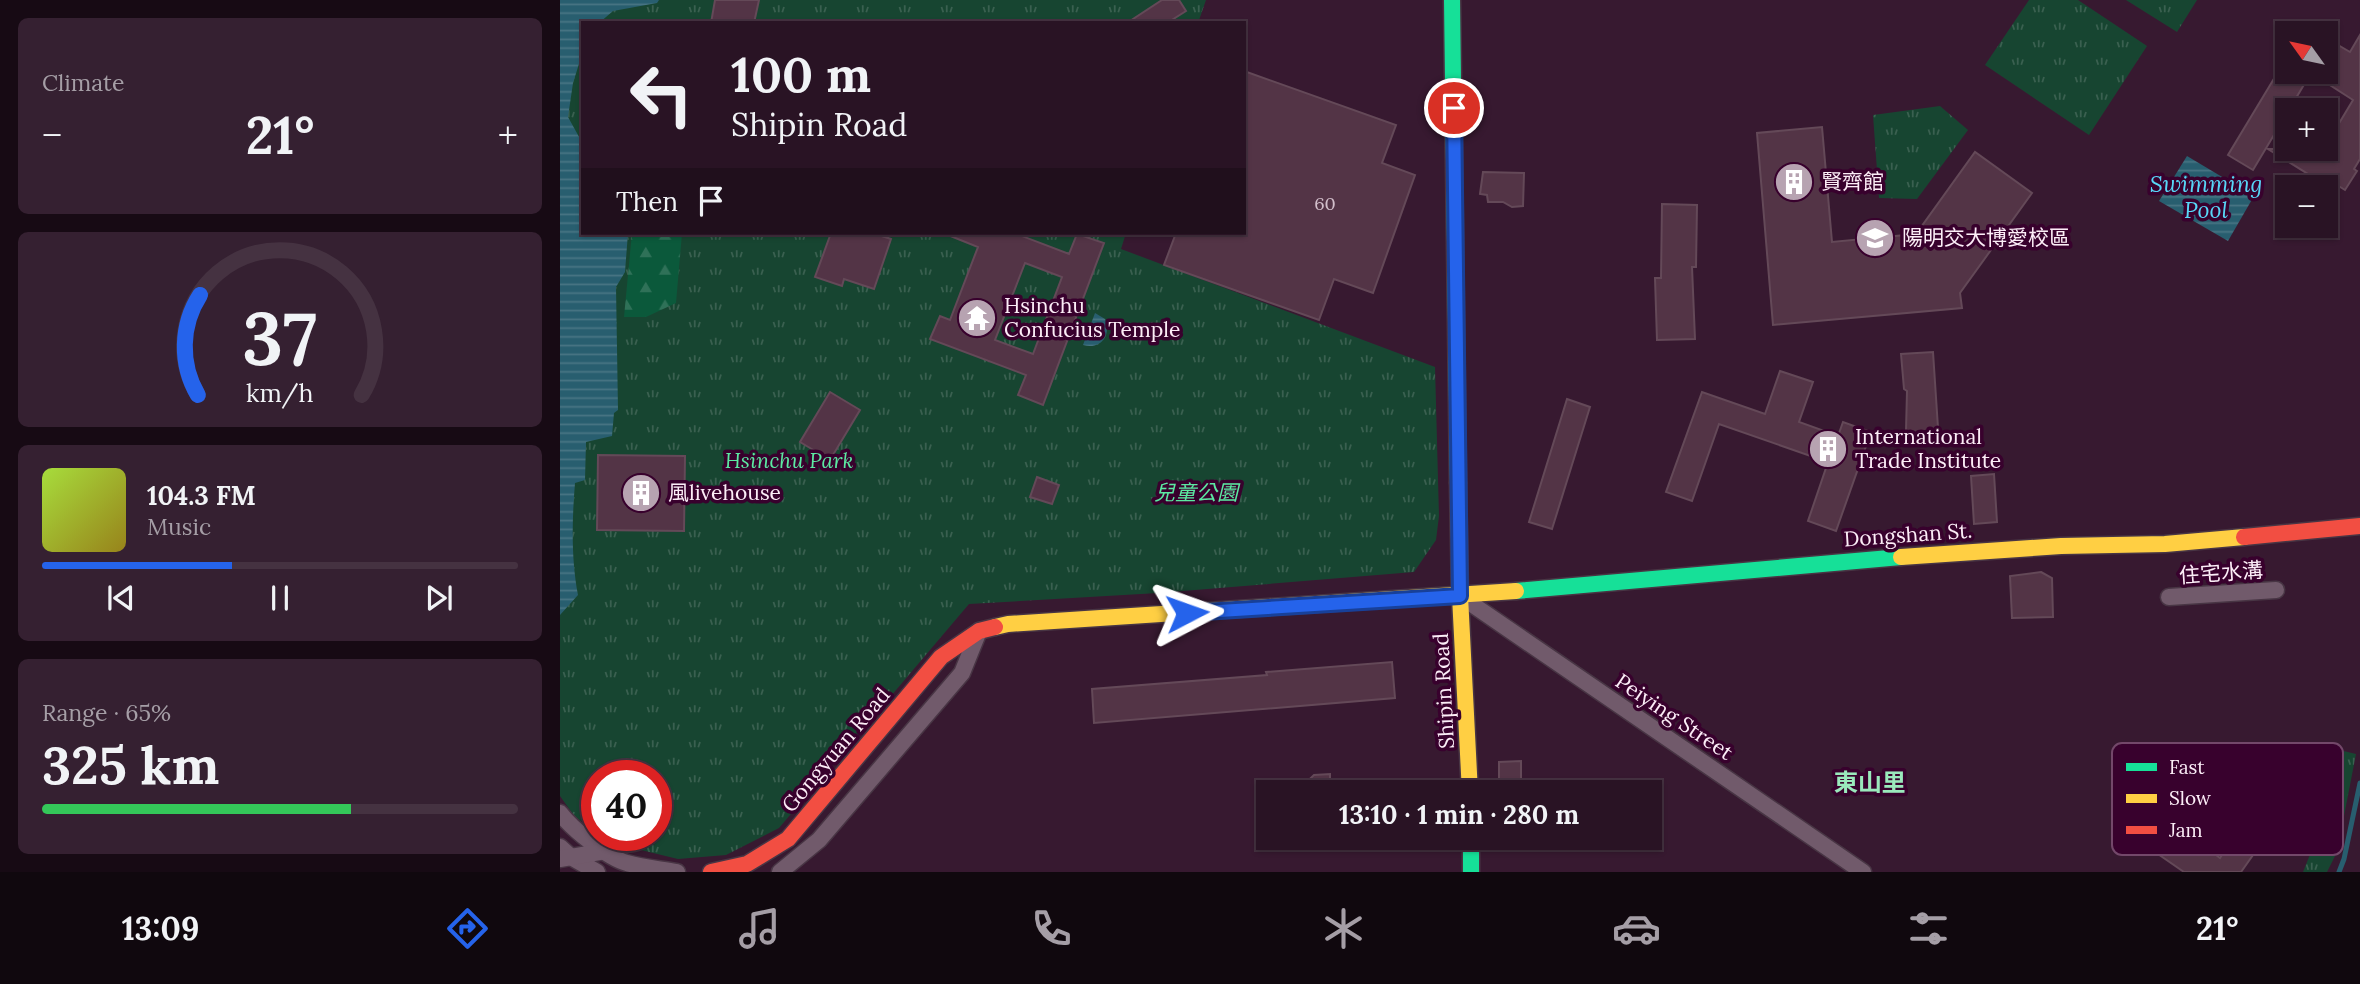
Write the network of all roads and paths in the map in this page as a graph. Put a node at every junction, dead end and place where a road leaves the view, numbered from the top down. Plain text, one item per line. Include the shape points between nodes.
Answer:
1 (1452, 0) edge
2 (2360, 526) edge
3 (2276, 590) dead end
4 (1460, 596) junction
5 (2169, 597) dead end
6 (979, 631) junction
7 (1469, 780) edge
8 (560, 813) edge
9 (1471, 850) edge
10 (605, 852) junction
11 (564, 854) edge
12 (597, 872) edge
13 (677, 872) edge
14 (711, 872) edge
15 (780, 872) edge
16 (1471, 872) edge
17 (1863, 872) edge

1 - 4 street, Shipin Road
2 - 4 street, Dongshan St. via 2165,544 1848,560
3 - 5 street, 住宅水溝
4 - 6 street, Gongyuan Road via 1016,624
4 - 7 street, Shipin Road
4 - 17 street, Peiying Street
6 - 14 street, Gongyuan Road via 941,657 789,839 747,864
6 - 15 street via 962,673 819,840
8 - 10 street
9 - 16 street
10 - 11 street
10 - 13 street via 625,863
11 - 12 street

